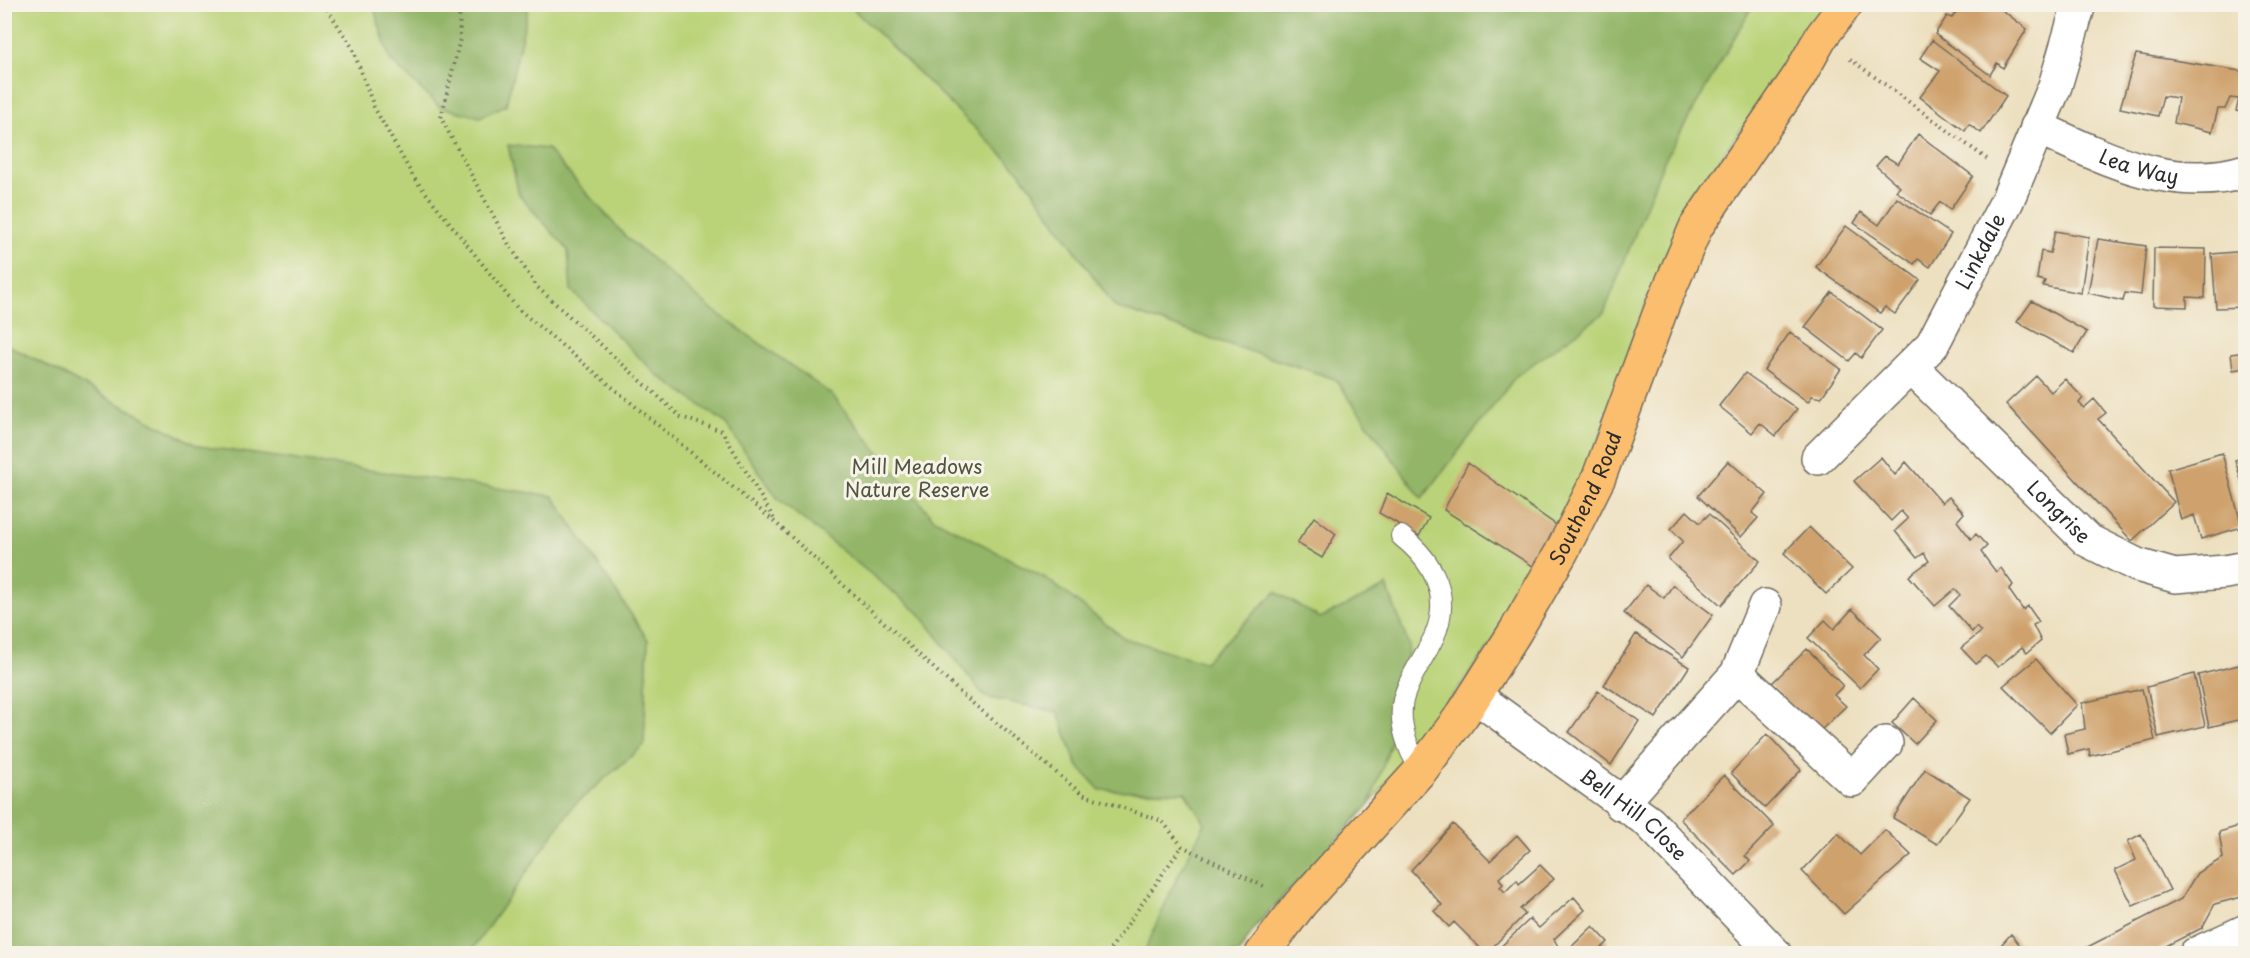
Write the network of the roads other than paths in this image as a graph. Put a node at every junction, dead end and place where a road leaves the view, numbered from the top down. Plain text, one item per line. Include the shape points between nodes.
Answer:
1 (1846, 4) edge
2 (2079, 4) edge
3 (2037, 127) junction
4 (2246, 171) edge
5 (1911, 367) junction
6 (1818, 458) dead end
7 (1401, 537) dead end
8 (2246, 568) edge
9 (1765, 606) dead end
10 (1737, 674) junction
11 (1475, 696) junction
12 (1886, 743) dead end
13 (1421, 770) junction
14 (1621, 804) junction
15 (2246, 931) edge
16 (1262, 954) edge
17 (1774, 954) edge
18 (2196, 954) edge

1 - 11 main road, Southend Road via 1696,228 1663,304 1599,477 1561,553
2 - 3 street, Linkdale via 2055,86
3 - 4 street, Lea Way via 2151,175 2231,176
3 - 5 street, Linkdale via 2015,180 1932,345
5 - 6 street, Linkdale
5 - 8 street, Longrise via 2087,540 2137,566 2175,576
7 - 13 lane via 1419,551 1436,575 1440,596 1434,636 1408,683 1401,716 1412,758
9 - 10 street
10 - 12 street via 1852,780
10 - 14 street
11 - 13 main road, Southend Road
11 - 14 street, Bell Hill Close
13 - 16 main road, Southend Road via 1300,904
14 - 17 street, Bell Hill Close via 1649,822
15 - 18 street

